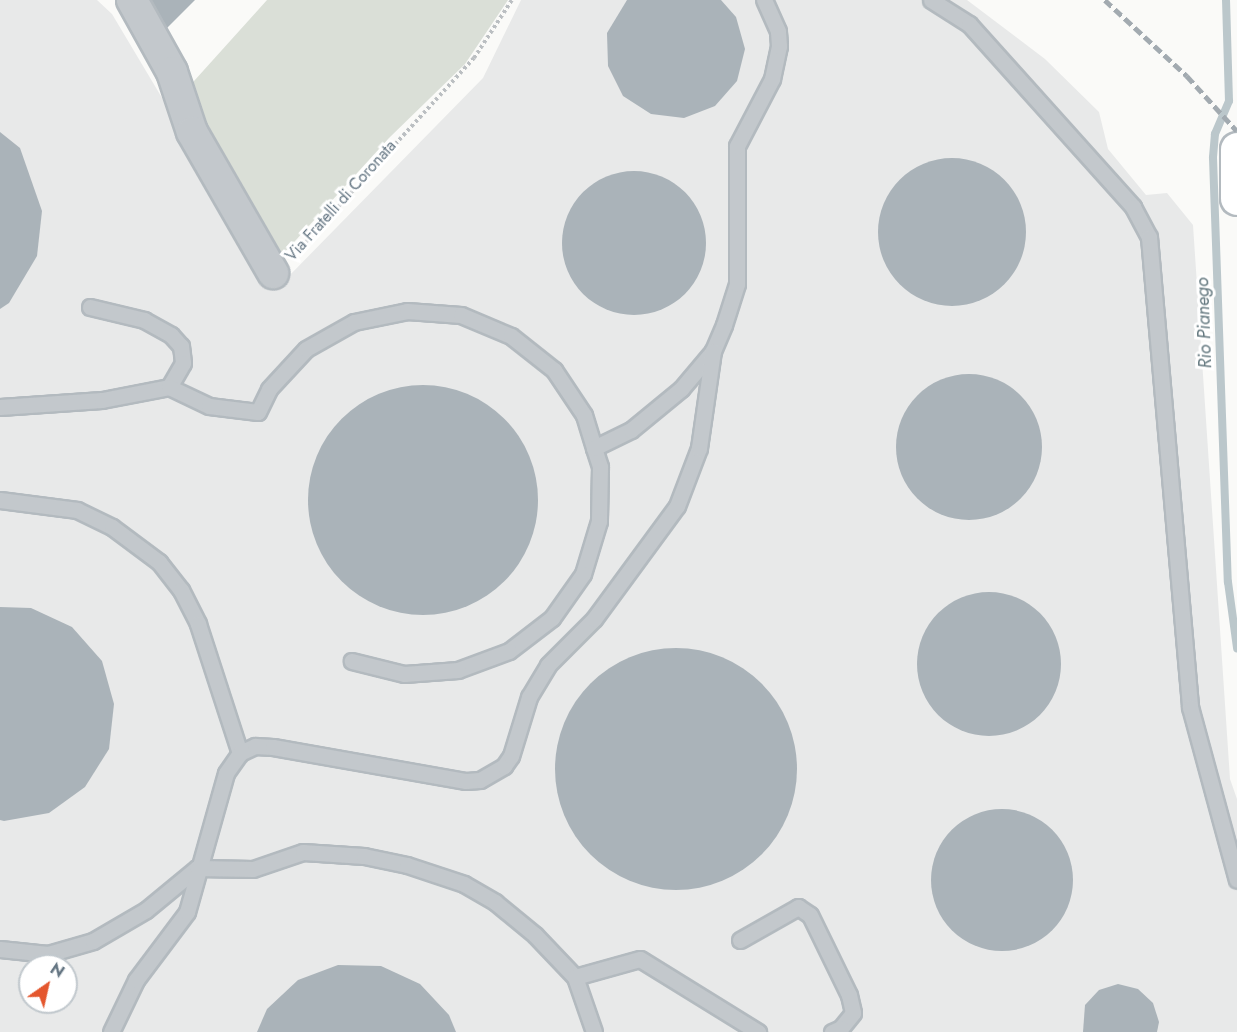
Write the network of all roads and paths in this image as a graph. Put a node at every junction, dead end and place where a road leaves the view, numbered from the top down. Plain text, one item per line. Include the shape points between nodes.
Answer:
1 (132, 0) edge
2 (512, 0) edge
3 (764, 0) edge
4 (931, 0) edge
5 (1237, 150) edge
6 (1237, 198) edge
7 (273, 273) joint
8 (90, 307) dead end
9 (713, 351) junction
10 (169, 387) junction
11 (0, 407) edge
12 (594, 448) junction
13 (0, 500) edge
14 (352, 661) dead end
15 (240, 753) junction
16 (197, 868) junction
17 (1237, 879) edge
18 (740, 940) dead end
19 (0, 949) edge
20 (574, 977) junction
21 (111, 1032) edge
22 (594, 1032) edge
23 (758, 1032) edge
24 (832, 1032) edge

1 - 7 street, Via Fratelli di Coronata via 172,72 192,132
2 - 7 path, Via Fratelli di Coronata via 474,58
3 - 9 lane via 778,31 777,62 737,146 737,284
4 - 17 lane via 969,24 1133,207 1149,237 1190,707
5 - 6 main road
8 - 10 lane via 144,320 171,335 181,346 183,363
9 - 12 lane via 665,403 631,430
9 - 15 lane via 699,448 677,506 594,619 548,665 529,697 512,756 504,766 480,780 466,781 273,747 255,746
10 - 11 lane via 102,400
10 - 12 lane via 209,406 258,412 269,389 306,349 354,322 407,311 461,315 511,336 554,370 584,415
12 - 14 lane via 600,467 599,521 583,573 552,618 509,651 459,670 404,674
13 - 15 lane via 77,510 112,526 159,562 181,590 198,624
15 - 16 lane via 226,773
16 - 19 lane via 146,910 93,941 48,954
16 - 20 lane via 253,869 303,852 326,851 407,865 464,884 495,902 535,935
16 - 21 lane via 188,912 136,980
18 - 24 lane via 798,907 810,915 853,1013 841,1028
20 - 22 lane
20 - 23 lane via 640,959

